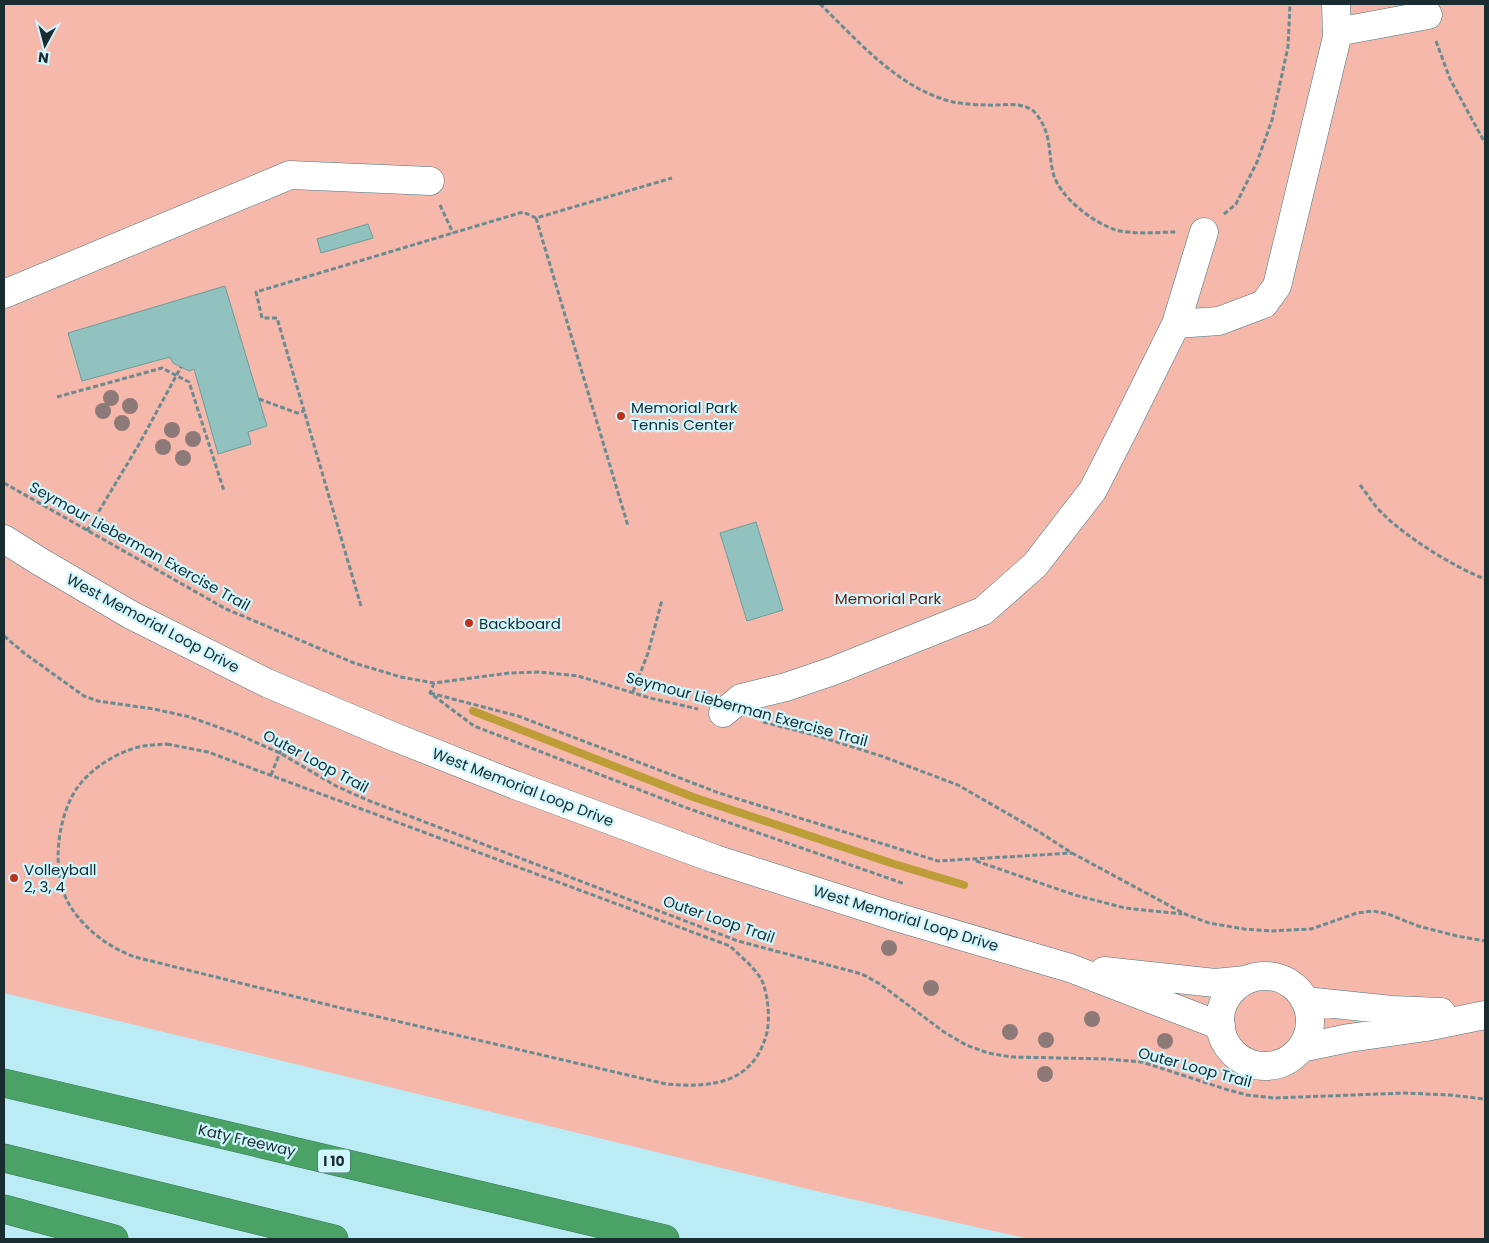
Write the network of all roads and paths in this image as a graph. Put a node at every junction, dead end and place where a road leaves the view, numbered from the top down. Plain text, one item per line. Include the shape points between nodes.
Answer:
1 (820, 4) edge
2 (1290, 4) edge
3 (1336, 4) edge
4 (1428, 15) joint
5 (1337, 32) junction
6 (1485, 143) edge
7 (672, 178) dead end
8 (430, 181) dead end
9 (536, 218) junction
10 (1204, 232) junction
11 (4, 294) edge
12 (1176, 324) junction
13 (180, 367) dead end
14 (176, 375) junction
15 (57, 397) dead end
16 (259, 399) dead end
17 (304, 412) junction
18 (4, 483) edge
19 (1360, 486) dead end
20 (224, 491) dead end
21 (628, 526) dead end
22 (88, 531) junction
23 (4, 539) edge
24 (1485, 579) edge
25 (662, 600) dead end
26 (361, 606) dead end
27 (4, 636) edge
28 (434, 683) junction
29 (633, 692) junction
30 (430, 693) junction
31 (723, 713) junction
32 (283, 745) dead end
33 (280, 752) junction
34 (271, 775) junction
35 (1072, 853) junction
36 (973, 860) junction
37 (905, 884) dead end
38 (1185, 914) junction
39 (1485, 941) edge
40 (1070, 968) junction
41 (1246, 980) junction
42 (1306, 1001) junction
43 (1485, 1013) edge
44 (1221, 1026) junction
45 (1301, 1048) junction
46 (4, 1083) edge
47 (1485, 1099) edge
48 (4, 1158) edge
49 (4, 1209) edge
50 (114, 1239) edge
51 (334, 1239) edge
52 (665, 1239) edge

1 - 10 path via 888,68 921,90 954,102 1019,104 1034,110 1045,126 1054,176 1076,206 1094,219 1116,230
2 - 10 path via 1288,47 1281,84 1257,162 1236,204
3 - 5 street
4 - 5 street
4 - 6 path via 1450,79
5 - 12 street via 1277,286 1264,304 1219,321
7 - 9 path
8 - 11 street via 290,175
9 - 17 path via 523,212 256,292 262,318 277,318
9 - 21 path
10 - 12 street
12 - 31 street via 1092,490 1036,565 983,611 786,687 742,698
13 - 14 path
14 - 15 path via 162,368
14 - 20 path via 189,382
14 - 22 path
16 - 17 path via 297,413
17 - 26 path
18 - 22 path, Seymour Lieberman Exercise Trail
19 - 24 path via 1384,515 1426,547
22 - 28 path, Seymour Lieberman Exercise Trail via 234,613 354,663
23 - 40 street, West Memorial Loop Drive via 131,615 267,683 401,740 715,858 893,916
25 - 29 path via 648,653
27 - 33 path, Outer Loop Trail via 84,696 190,717
28 - 29 path, Seymour Lieberman Exercise Trail via 539,672 578,676
28 - 30 path
29 - 31 path, Seymour Lieberman Exercise Trail
30 - 36 path via 518,716 719,793 938,861
30 - 37 path via 474,726 684,807
31 - 35 path, Seymour Lieberman Exercise Trail via 818,736 958,785
32 - 33 path
33 - 34 path
33 - 47 path, Outer Loop Trail via 336,786 384,807 738,941 862,974 944,1032 988,1053 1012,1057 1142,1062 1225,1089 1274,1098 1405,1093
34 - 34 path via 730,946 756,971 763,983 768,1027 762,1050 746,1070 722,1082 694,1086 666,1084 135,957 107,943 72,909 63,889 58,863 64,817 77,789 112,758 130,749 167,744 208,752
35 - 36 path
35 - 38 path, Seymour Lieberman Exercise Trail
36 - 38 path via 1075,895 1125,908
38 - 39 path, Seymour Lieberman Exercise Trail via 1210,923 1270,931 1311,929 1357,913 1373,911 1418,926
40 - 41 street, West Memorial Loop Drive via 1215,983
40 - 44 street, West Memorial Loop Drive
41 - 42 street via 1265,976 1284,980 1294,986
41 - 44 street via 1227,997 1221,1010
42 - 43 street via 1422,1012
42 - 45 street via 1310,1020 1308,1035
43 - 45 street via 1426,1027
44 - 45 street via 1229,1046 1246,1061 1276,1064
46 - 52 highway, Katy Freeway / I 10
48 - 51 highway
49 - 50 highway

